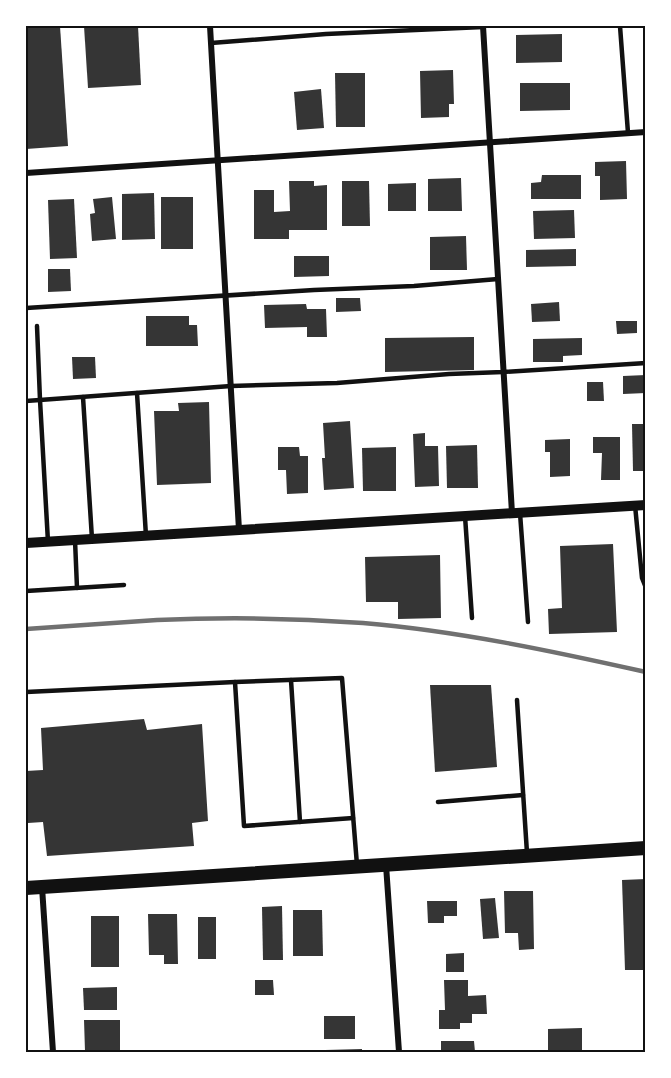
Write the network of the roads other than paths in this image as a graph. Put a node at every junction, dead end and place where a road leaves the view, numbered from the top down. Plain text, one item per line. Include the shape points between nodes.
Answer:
1 (210, 26) edge
2 (483, 26) edge
3 (620, 26) edge
4 (211, 44) junction
5 (645, 132) edge
6 (628, 133) junction
7 (490, 142) junction
8 (218, 160) junction
9 (26, 172) edge
10 (498, 279) junction
11 (226, 296) junction
12 (26, 308) edge
13 (37, 326) dead end
14 (645, 363) edge
15 (503, 372) junction
16 (231, 386) junction
17 (137, 393) junction
18 (83, 397) junction
19 (40, 400) junction
20 (26, 401) edge
21 (640, 505) edge
22 (516, 513) junction
23 (465, 516) junction
24 (239, 531) junction
25 (146, 536) junction
26 (92, 539) junction
27 (75, 540) junction
28 (48, 542) junction
29 (26, 543) edge
30 (124, 585) dead end
31 (77, 588) junction
32 (645, 588) edge
33 (26, 591) edge
34 (472, 618) dead end
35 (528, 622) dead end
36 (291, 680) junction
37 (235, 682) junction
38 (26, 692) edge
39 (517, 700) dead end
40 (523, 795) junction
41 (438, 802) dead end
42 (353, 818) junction
43 (300, 822) junction
44 (645, 848) edge
45 (527, 855) junction
46 (386, 864) junction
47 (357, 866) junction
48 (42, 887) junction
49 (26, 888) edge
50 (53, 1053) edge
51 (399, 1053) edge

1 - 4 street
2 - 4 lane
2 - 7 street
3 - 6 lane
4 - 8 street
5 - 6 street
6 - 7 street
7 - 8 street
7 - 10 street
8 - 9 street
8 - 11 street
10 - 11 lane
10 - 15 street
11 - 12 lane
11 - 16 street
13 - 19 lane
14 - 15 lane
15 - 16 lane
15 - 22 street
16 - 17 lane
16 - 24 street
17 - 18 lane
17 - 25 lane
18 - 19 lane
18 - 26 lane
19 - 20 lane
19 - 28 lane
21 - 22 street
21 - 32 lane
22 - 23 street
22 - 35 lane
23 - 24 street
23 - 34 lane
24 - 25 street
25 - 26 street
26 - 27 street
27 - 28 street
27 - 31 lane
28 - 29 street
30 - 31 lane
31 - 33 lane
36 - 37 lane
36 - 42 lane via 342,678
36 - 43 lane
37 - 38 lane
37 - 43 lane via 244,826
39 - 40 lane
40 - 41 lane
40 - 45 lane
42 - 43 lane
42 - 47 lane
44 - 45 main road
45 - 46 main road
46 - 47 main road
46 - 51 street
47 - 48 main road
48 - 49 main road
48 - 50 street

